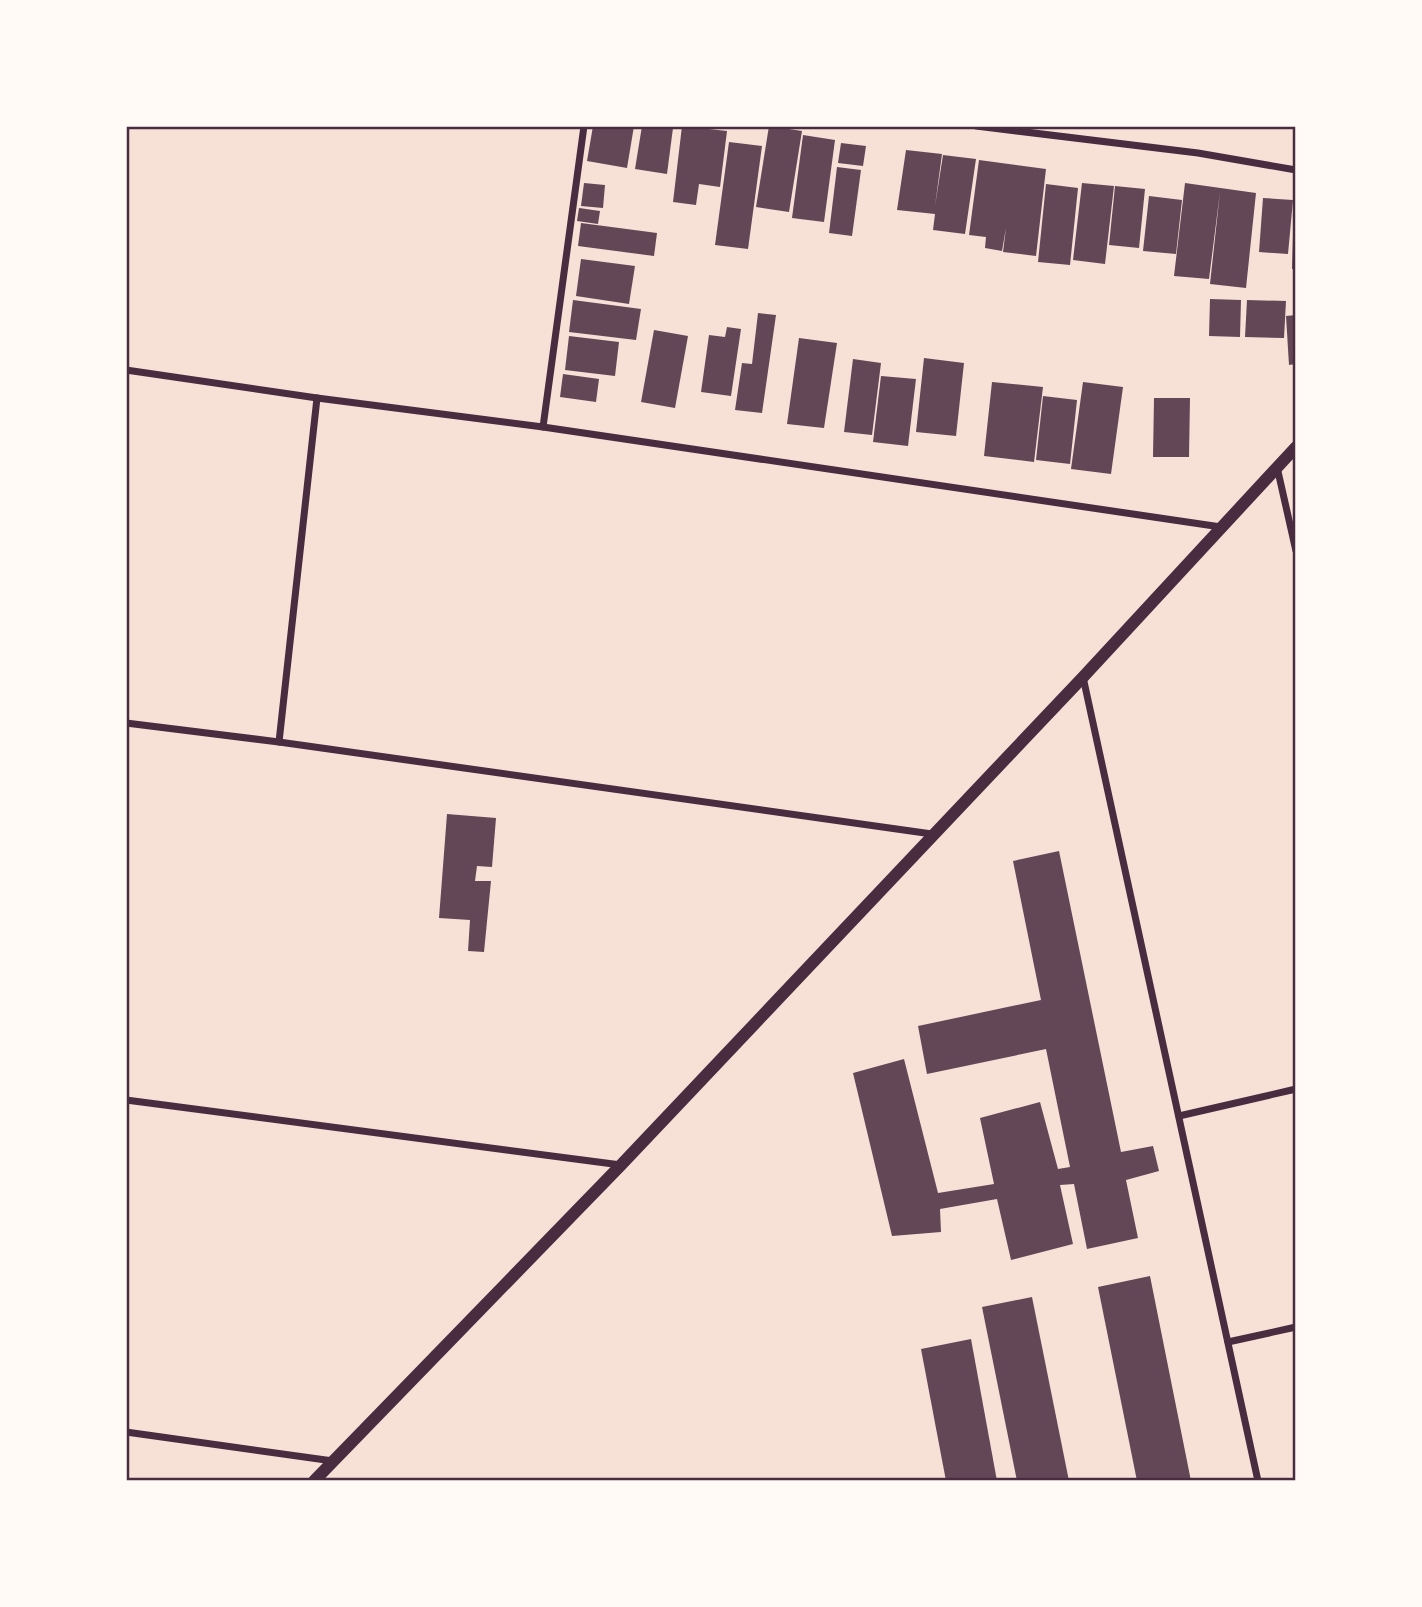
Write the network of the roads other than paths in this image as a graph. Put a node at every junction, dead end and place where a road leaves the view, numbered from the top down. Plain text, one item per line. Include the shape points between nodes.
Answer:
1 (584, 126) edge
2 (976, 126) edge
3 (1296, 170) edge
4 (126, 370) edge
5 (317, 398) junction
6 (543, 427) junction
7 (1296, 447) edge
8 (1277, 467) junction
9 (1221, 527) junction
10 (1296, 551) edge
11 (1083, 677) junction
12 (126, 723) edge
13 (279, 742) junction
14 (932, 834) junction
15 (1296, 1089) edge
16 (126, 1100) edge
17 (1179, 1116) junction
18 (621, 1165) junction
19 (1296, 1327) edge
20 (1228, 1342) junction
21 (126, 1432) edge
22 (335, 1461) junction
23 (314, 1481) edge
24 (1258, 1481) edge

1 - 6 street
2 - 3 street
4 - 5 street
5 - 6 street
5 - 13 street
6 - 9 street
7 - 8 street
8 - 9 street
8 - 10 street
9 - 11 street
11 - 14 street
11 - 17 street
12 - 13 street
13 - 14 street
14 - 18 street
15 - 17 street
16 - 18 street
17 - 20 street
18 - 22 street
19 - 20 street
20 - 24 street
21 - 22 street
22 - 23 street

